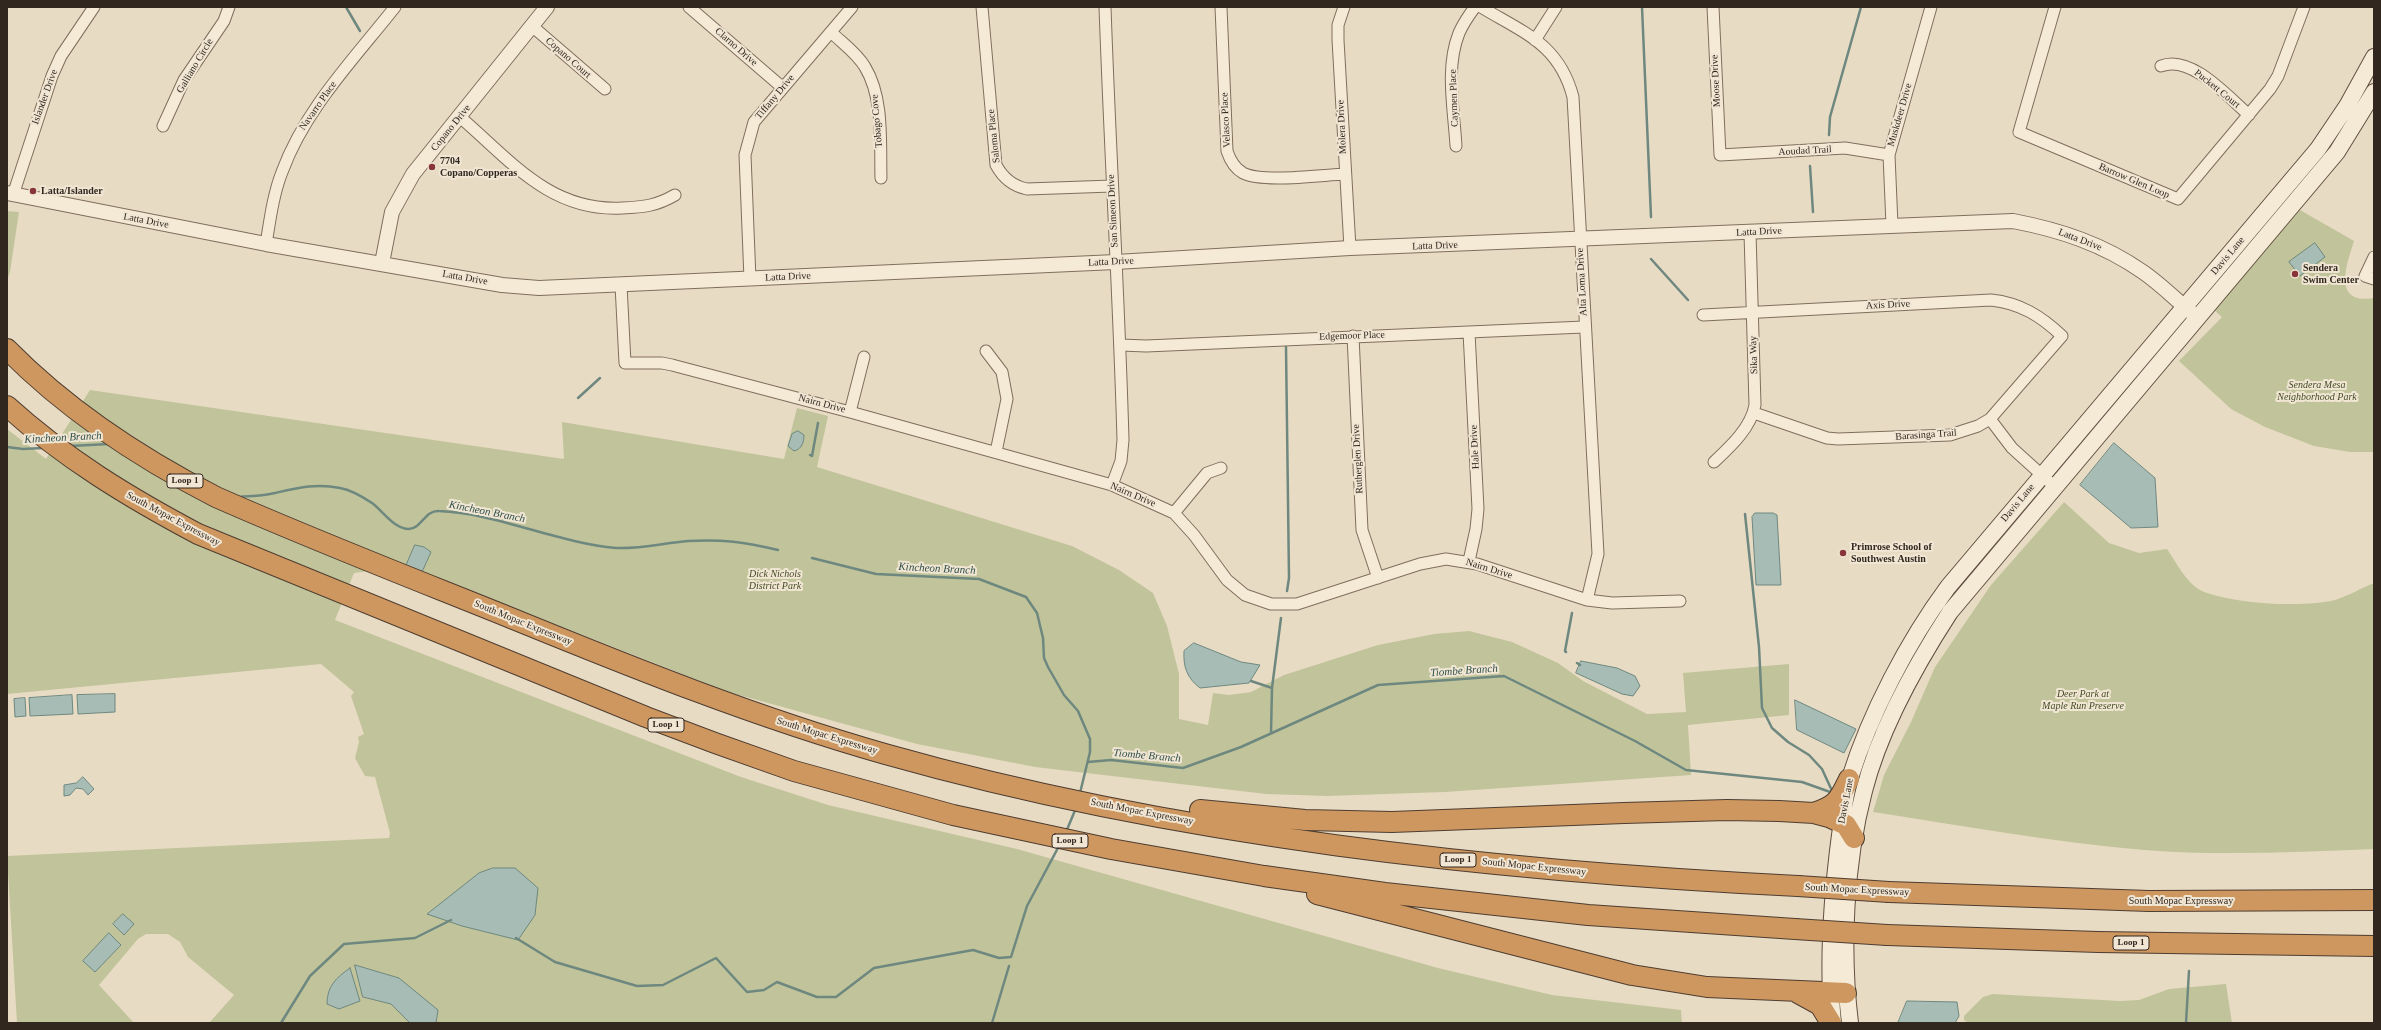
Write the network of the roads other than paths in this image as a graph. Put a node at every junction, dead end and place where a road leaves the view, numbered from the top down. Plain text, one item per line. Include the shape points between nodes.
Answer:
1 (94, 7) edge
2 (229, 7) edge
3 (395, 7) edge
4 (547, 7) edge
5 (852, 7) edge
6 (982, 7) edge
7 (1105, 7) edge
8 (1221, 7) edge
9 (1344, 7) edge
10 (1475, 7) edge
11 (1481, 7) edge
12 (1556, 7) edge
13 (1713, 7) edge
14 (1931, 7) edge
15 (2055, 7) edge
16 (2304, 7) edge
17 (694, 9) edge
18 (532, 26) junction
19 (830, 32) junction
20 (1535, 40) junction
21 (2374, 57) edge
22 (2161, 66) dead end
23 (783, 88) junction
24 (605, 89) dead end
25 (2374, 92) edge
26 (2249, 115) junction
27 (460, 117) junction
28 (163, 126) dead end
29 (1456, 146) dead end
30 (1720, 155) joint
31 (1889, 155) junction
32 (1344, 174) junction
33 (881, 178) dead end
34 (1112, 186) junction
35 (10, 194) edge
36 (675, 195) dead end
37 (1892, 225) junction
38 (1750, 233) junction
39 (1580, 241) junction
40 (266, 244) junction
41 (1350, 248) junction
42 (2374, 257) edge
43 (1116, 262) junction
44 (382, 263) junction
45 (2369, 278) edge
46 (750, 279) junction
47 (621, 285) junction
48 (1753, 311) junction
49 (2191, 312) junction
50 (1703, 315) dead end
51 (1584, 327) junction
52 (1469, 332) junction
53 (1353, 336) junction
54 (2062, 336) joint
55 (1121, 345) junction
56 (7, 350) edge
57 (986, 351) dead end
58 (864, 357) dead end
59 (7, 406) edge
60 (850, 412) junction
61 (1754, 413) junction
62 (1990, 419) junction
63 (996, 452) junction
64 (1714, 462) dead end
65 (1220, 468) dead end
66 (2042, 475) junction
67 (1112, 485) junction
68 (2054, 486) junction
69 (1174, 513) junction
70 (1469, 561) junction
71 (1378, 578) junction
72 (1587, 600) junction
73 (1680, 601) dead end
74 (1929, 612) junction
75 (1943, 622) junction
76 (1849, 779) junction
77 (1124, 806) junction
78 (1814, 813) junction
79 (1848, 830) junction
80 (1264, 876) junction
81 (2374, 900) edge
82 (2374, 946) edge
83 (1796, 992) junction
84 (1838, 993) junction
85 (1832, 1023) edge
86 (1850, 1023) edge

1 - 35 street, Islander Drive via 52,76
2 - 28 street, Galliano Circle via 224,20 184,80
3 - 40 street, Navarro Place via 315,107 299,133 275,194
4 - 18 street, Copano Drive
5 - 19 street, Tiffany Drive
6 - 34 street, Saloma Place via 996,165 1001,174 1018,187 1027,189
7 - 34 street, San Simeon Drive
8 - 32 street, Velasco Place via 1227,151 1235,167 1242,173 1260,177
9 - 32 street, Molera Drive via 1338,26
10 - 29 street, Caymen Place via 1459,33 1453,57
11 - 20 street, Alta Loma Drive
12 - 20 street
13 - 30 street, Moose Drive
14 - 31 street, Muskdeer Drive
15 - 26 street, Barrow Glen Loop via 2019,132 2178,199
16 - 26 street, Barrow Glen Loop via 2278,76
17 - 23 street, Clarno Drive
18 - 24 street, Copano Court
18 - 27 street, Copano Drive
19 - 23 street, Tiffany Drive
19 - 33 street, Tobago Cove via 865,67 874,84
20 - 39 street, Alta Loma Drive via 1546,46 1557,59 1564,70 1573,97
21 - 49 main road, Davis Lane via 2347,106 2318,149
22 - 26 street, Puckett Court via 2175,63 2193,70
23 - 46 street, Tiffany Drive via 754,122 745,155
25 - 49 main road, Davis Lane via 2337,152
27 - 36 street via 538,185 564,200 590,208 610,209 652,206
27 - 44 street, Copano Drive via 401,192 392,212
30 - 31 street, Aoudad Trail via 1845,148
31 - 37 street, Muskdeer Drive
32 - 41 street, Molera Drive
34 - 43 street, San Simeon Drive
35 - 40 street, Latta Drive
37 - 38 street, Latta Drive
37 - 49 street, Latta Drive via 2013,221 2048,228 2095,244 2143,271
38 - 39 street, Latta Drive
38 - 48 street, Sika Way
39 - 41 street, Latta Drive
39 - 51 street, Alta Loma Drive
40 - 44 street, Latta Drive
41 - 43 street, Latta Drive
42 - 45 street
43 - 46 street, Latta Drive
43 - 55 street, San Simeon Drive
44 - 47 street, Latta Drive via 502,285 539,288
46 - 47 street, Latta Drive
47 - 60 street, Nairn Drive via 625,363 662,363
48 - 50 street, Axis Drive
48 - 54 street, Axis Drive via 1991,300 2008,302 2028,309
48 - 61 street, Sika Way via 1756,400
49 - 66 main road, Davis Lane
49 - 68 main road, Davis Lane
51 - 52 street, Edgemoor Place
51 - 72 street, Alta Loma Drive via 1598,554
52 - 53 street, Edgemoor Place
52 - 70 street, Hale Drive via 1478,509
53 - 55 street, Edgemoor Place via 1150,346
53 - 71 street, Rutherglen Drive via 1362,530
54 - 62 street, Barasinga Trail
55 - 67 street, San Simeon Drive via 1123,440 1121,461
56 - 77 highway, South Mopac Expressway / Loop 1 via 84,416 170,474 262,518 729,705 889,755 1045,793 1101,805
57 - 63 street via 1002,372 1007,399
58 - 60 street
59 - 80 highway, South Mopac Expressway / Loop 1 via 59,449 100,478 198,534 715,744 794,771 877,795 1030,832
60 - 63 street, Nairn Drive
61 - 62 street, Barasinga Trail via 1827,438 1850,440 1950,435 1968,430
61 - 64 street, Sika Way via 1734,442
62 - 66 street via 2012,448
63 - 67 street, Nairn Drive
65 - 69 street via 1207,473
66 - 68 street
66 - 74 main road, Davis Lane
67 - 69 street, Nairn Drive
68 - 75 main road, Davis Lane
69 - 71 street, Nairn Drive via 1194,535 1227,580 1246,595 1271,604 1297,604
70 - 71 street, Nairn Drive via 1434,561
70 - 72 street, Nairn Drive
72 - 73 street, Nairn Drive via 1612,603
74 - 75 main road
74 - 76 main road, Davis Lane via 1901,661 1873,719
75 - 79 main road, Davis Lane via 1914,673 1883,738
76 - 78 highway via 1840,800
76 - 79 main road, Davis Lane
77 - 78 highway via 1378,822 1727,810
77 - 81 highway, South Mopac Expressway / Loop 1, bridge via 1323,843 1449,859 1630,876 1888,892 2149,901
78 - 79 highway
79 - 84 main road, Davis Lane via 1848,908
80 - 82 highway, South Mopac Expressway / Loop 1, bridge via 1522,909 1887,935 2098,942
80 - 83 highway via 1285,886 1632,976 1707,987
83 - 84 highway
83 - 85 highway via 1820,1005
84 - 85 main road, Davis Lane
84 - 86 main road, Davis Lane

